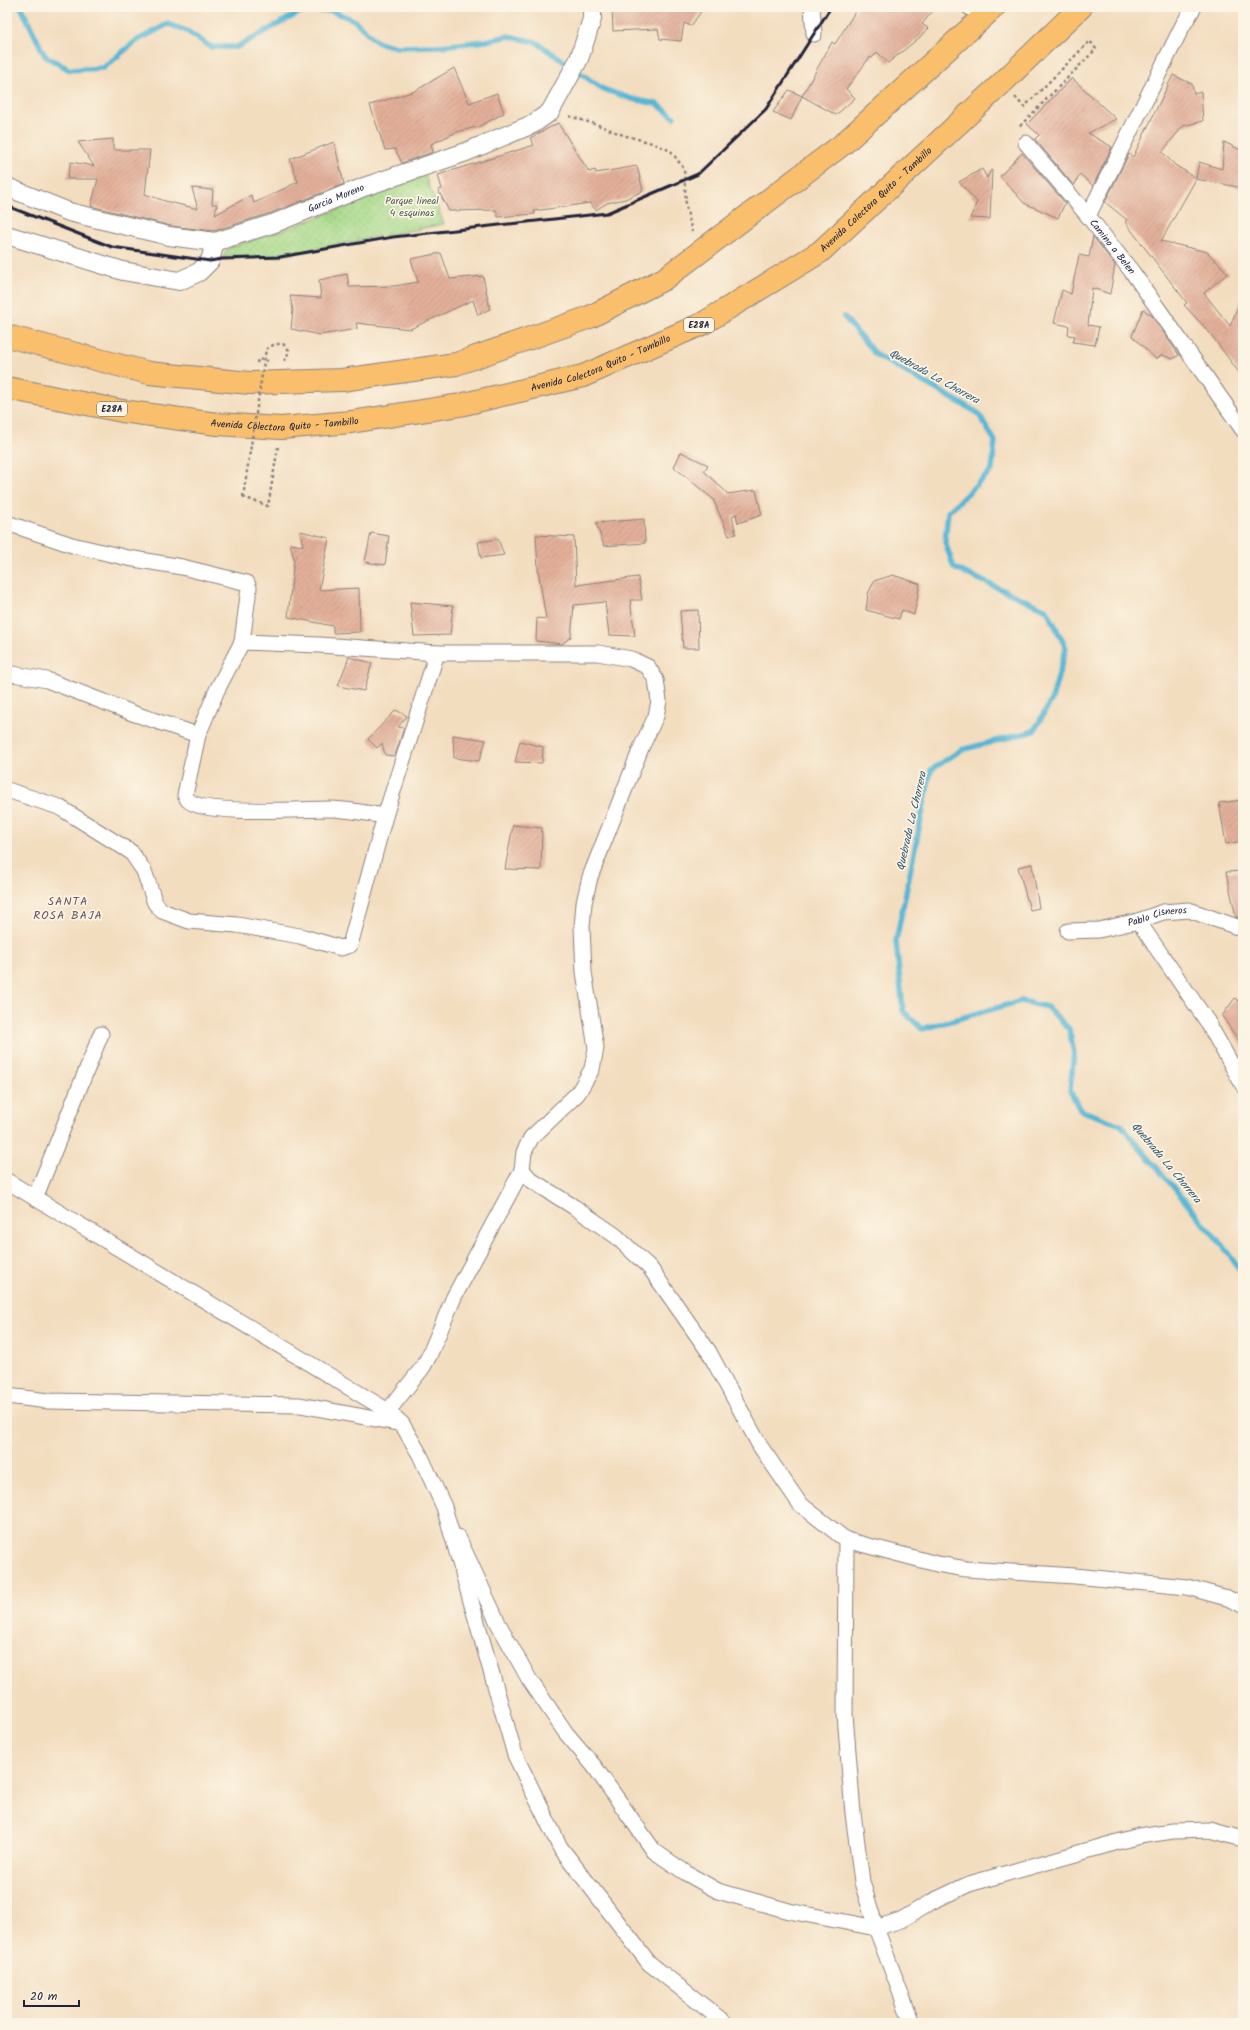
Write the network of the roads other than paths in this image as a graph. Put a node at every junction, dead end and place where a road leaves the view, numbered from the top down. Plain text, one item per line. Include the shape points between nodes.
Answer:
1 (592, 7) edge
2 (812, 7) edge
3 (822, 7) edge
4 (1081, 7) edge
5 (1194, 7) edge
6 (982, 10) edge
7 (1026, 143) road end
8 (7, 187) edge
9 (1088, 216) junction
10 (7, 235) edge
11 (215, 242) junction
12 (7, 336) edge
13 (7, 388) edge
14 (1243, 430) edge
15 (7, 523) edge
16 (242, 642) junction
17 (437, 653) junction
18 (7, 673) edge
19 (198, 735) junction
20 (7, 790) edge
21 (385, 816) junction
22 (1138, 921) junction
23 (1243, 929) edge
24 (1068, 930) dead end
25 (101, 1034) dead end
26 (1243, 1085) edge
27 (522, 1170) junction
28 (7, 1181) edge
29 (36, 1198) junction
30 (7, 1396) edge
31 (388, 1411) junction
32 (402, 1424) junction
33 (444, 1507) junction
34 (846, 1540) junction
35 (1243, 1605) edge
36 (1243, 1839) edge
37 (876, 1928) junction
38 (725, 2023) edge
39 (912, 2023) edge

1 - 11 street, Garcia Moreno via 592,19 579,59 550,112 533,124 466,152 364,187 275,223
2 - 3 street via 814,29
4 - 13 highway, Avenida Colectora Quito - Tambillo / E28A via 820,252 702,324 583,376 460,405 351,422 281,428 217,424 130,412
5 - 9 street, Camino a Belen
6 - 12 highway via 843,144 664,279 590,317 456,364 342,380 250,383 149,373
7 - 9 street
8 - 11 street, Garcia Moreno via 70,212 169,236
9 - 14 street, Camino a Belen via 1133,273
10 - 11 street via 123,271 180,281 199,272 210,262
15 - 16 street via 72,545 247,583 249,588
16 - 17 street
16 - 19 street via 217,690
17 - 21 street
17 - 27 street via 598,653 631,659 648,667 656,680 659,701 656,716 590,877 584,903 584,972 596,1048 592,1069 578,1093 531,1138 524,1152
18 - 19 street via 47,680
19 - 21 street via 185,795 188,801 198,805 281,811 329,809
20 - 21 street via 59,808 131,852 144,871 155,903 162,911 188,921 237,925 300,936 341,948 350,944
22 - 23 street, Pablo Cisneros via 1163,912 1189,910
22 - 24 street, Pablo Cisneros via 1099,930
22 - 26 street via 1207,1021
25 - 29 street
27 - 31 street via 454,1297 429,1356
27 - 34 street via 531,1180 616,1236 650,1268 709,1352 760,1446 800,1504
28 - 29 street
29 - 31 street
30 - 32 street via 48,1401 300,1405
31 - 32 street
32 - 33 street via 420,1455
33 - 37 street via 498,1623 529,1679 566,1734 594,1766 654,1851 718,1892 803,1914
33 - 38 street via 515,1755 560,1847 649,1962
34 - 35 street via 966,1569 1187,1587
34 - 37 street via 845,1715 852,1805 862,1882
36 - 37 street via 1211,1830 1173,1831 1138,1836 969,1884 901,1920
37 - 39 street

